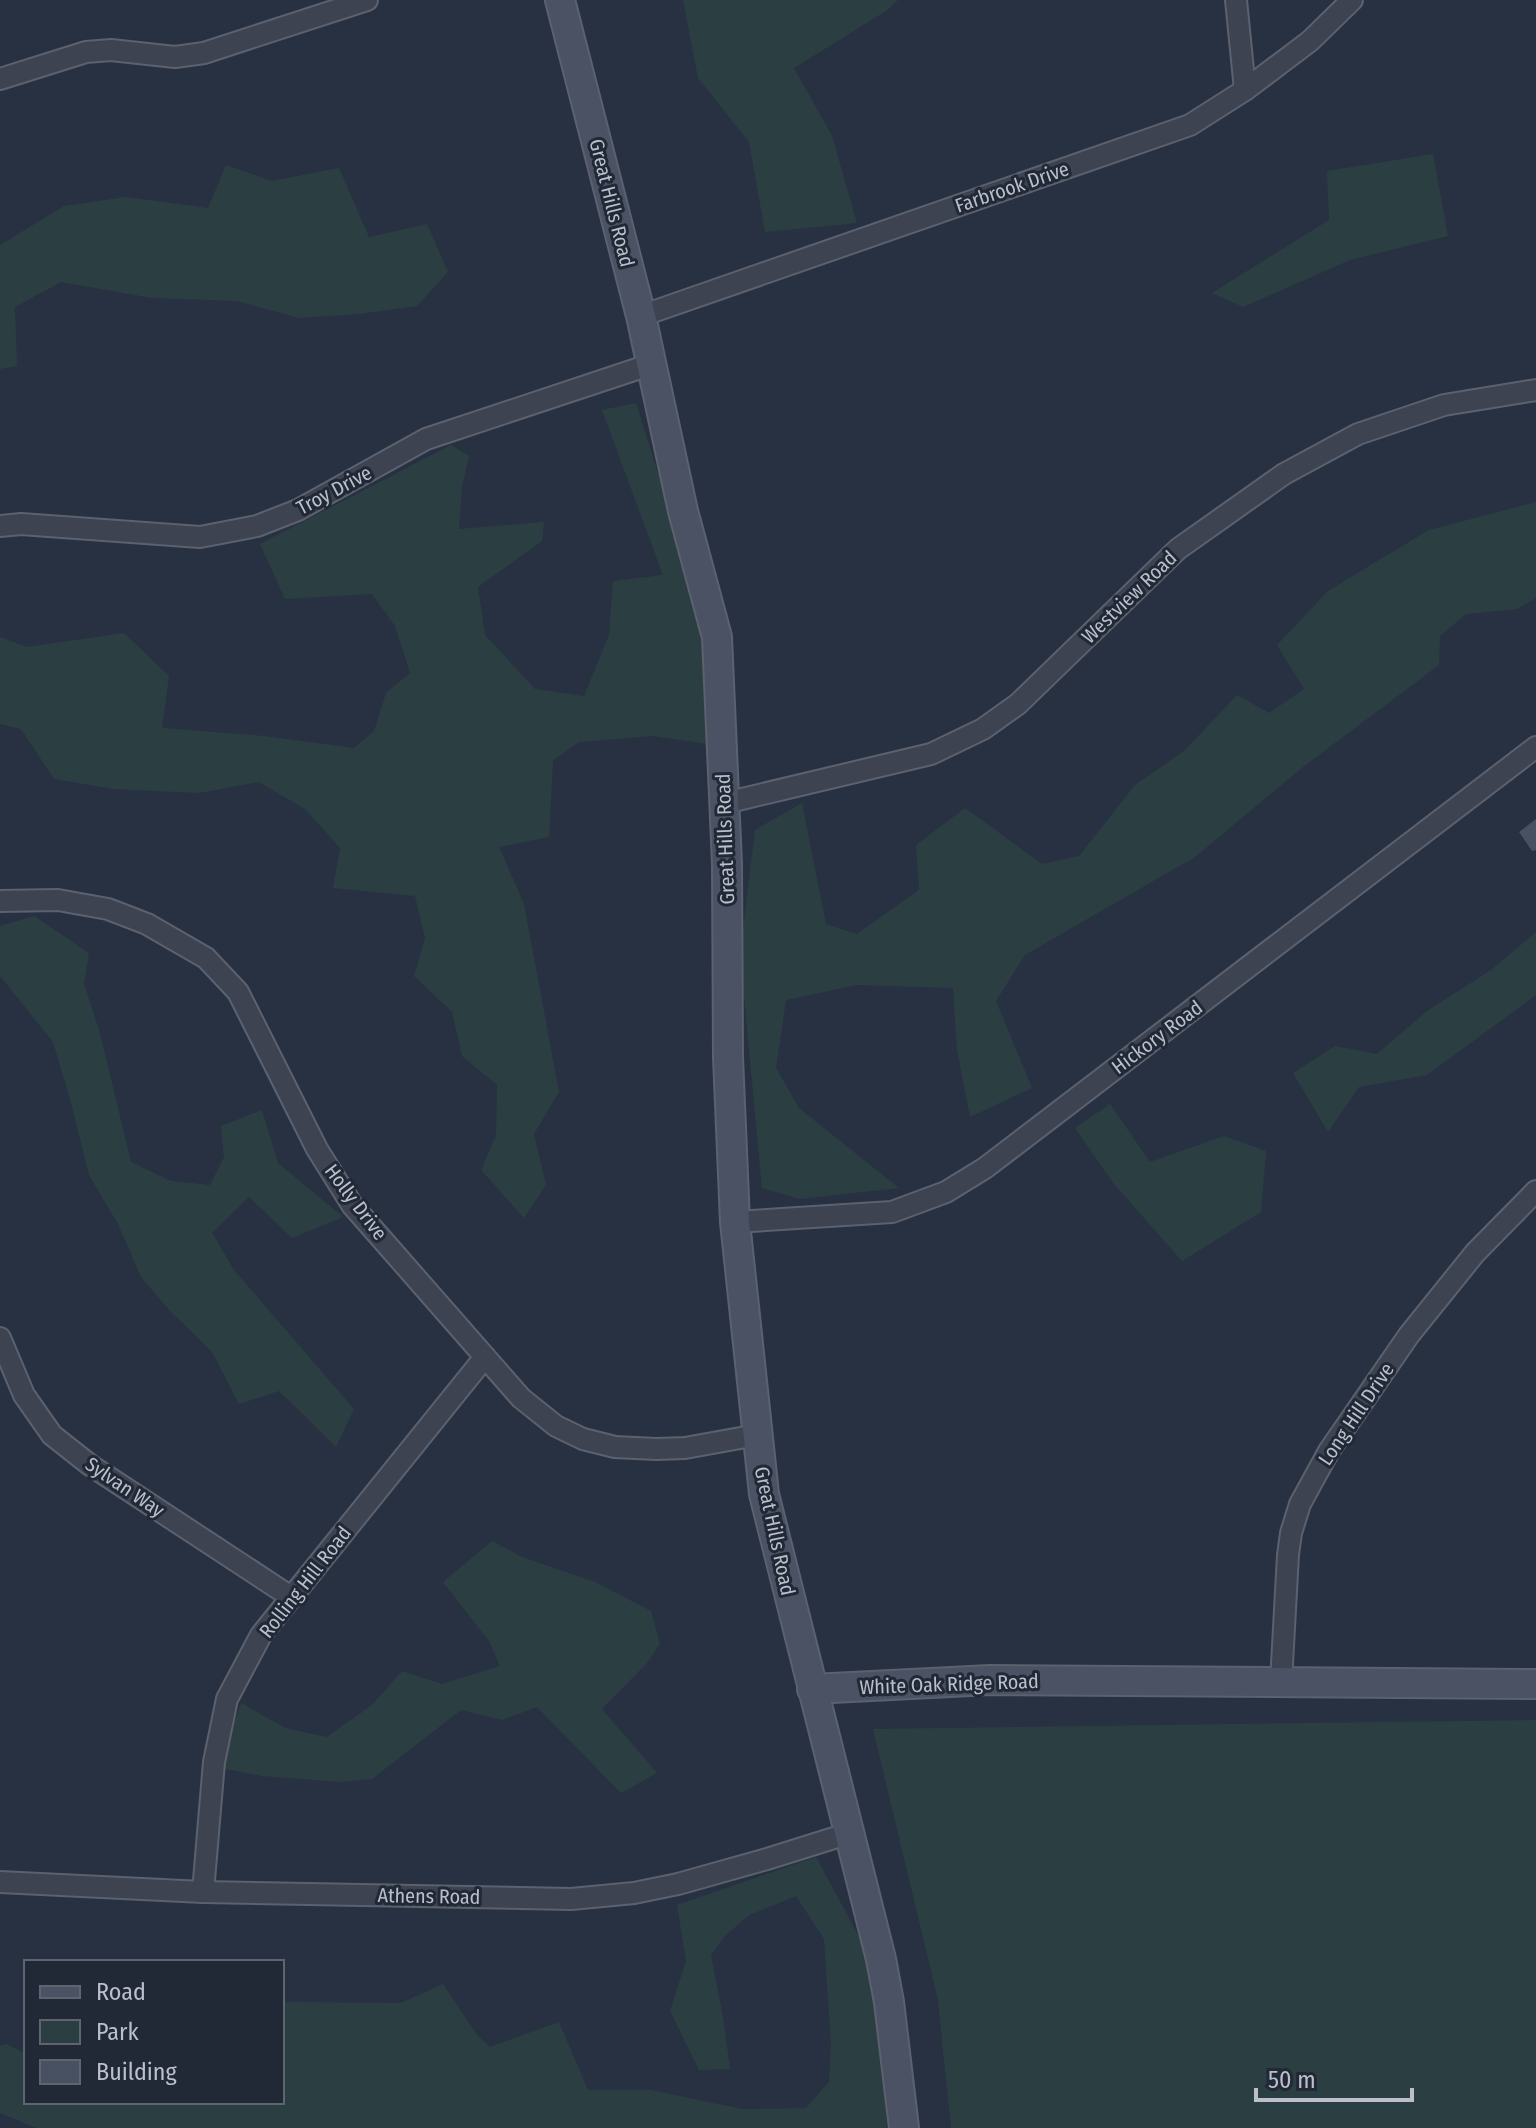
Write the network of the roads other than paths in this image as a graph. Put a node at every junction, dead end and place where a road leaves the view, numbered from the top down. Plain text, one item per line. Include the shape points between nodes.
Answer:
1 (367, 0) edge
2 (560, 0) edge
3 (1236, 0) edge
4 (1352, 0) edge
5 (0, 79) edge
6 (1245, 90) junction
7 (641, 316) junction
8 (652, 364) junction
9 (1536, 390) edge
10 (0, 526) edge
11 (1536, 747) edge
12 (725, 803) junction
13 (0, 901) edge
14 (1536, 1191) edge
15 (735, 1222) junction
16 (0, 1338) edge
17 (485, 1357) junction
18 (757, 1435) junction
19 (291, 1597) junction
20 (1281, 1682) junction
21 (1536, 1684) edge
22 (812, 1689) junction
23 (850, 1833) junction
24 (0, 1882) edge
25 (203, 1892) junction
26 (904, 2128) edge

1 - 5 street via 204,53 175,57 86,52
2 - 7 street, Great Hills Road
3 - 6 street
4 - 6 street, Farbrook Drive via 1310,41
6 - 7 street, Farbrook Drive via 1190,125
7 - 8 street, Great Hills Road
8 - 10 street, Troy Drive via 426,439 298,510 257,526 200,537
8 - 12 street, Great Hills Road via 717,637
9 - 12 street, Westview Road via 1444,405 1358,434 1284,474 1178,549 1018,704 983,729 931,754
11 - 15 street, Hickory Road via 985,1168 946,1192 892,1212
12 - 15 street, Great Hills Road
13 - 17 street, Holly Drive via 58,900 108,909 147,924 206,958 238,992 317,1149 352,1205
14 - 20 street, Long Hill Drive via 1475,1253 1409,1335 1329,1451 1300,1504 1288,1555
15 - 18 street, Great Hills Road
16 - 19 street, Sylvan Way via 24,1395 52,1435
17 - 18 street, Holly Drive via 521,1398 556,1426 583,1439 656,1449
17 - 19 street, Rolling Hill Road
18 - 22 street, Great Hills Road via 764,1494
19 - 25 street, Rolling Hill Road via 261,1635 227,1699 214,1762
20 - 21 street, White Oak Ridge Road
20 - 22 street, White Oak Ridge Road via 990,1680
22 - 23 street
23 - 25 street, Athens Road via 634,1893 541,1898
23 - 26 street via 889,2002
24 - 25 street, Athens Road

